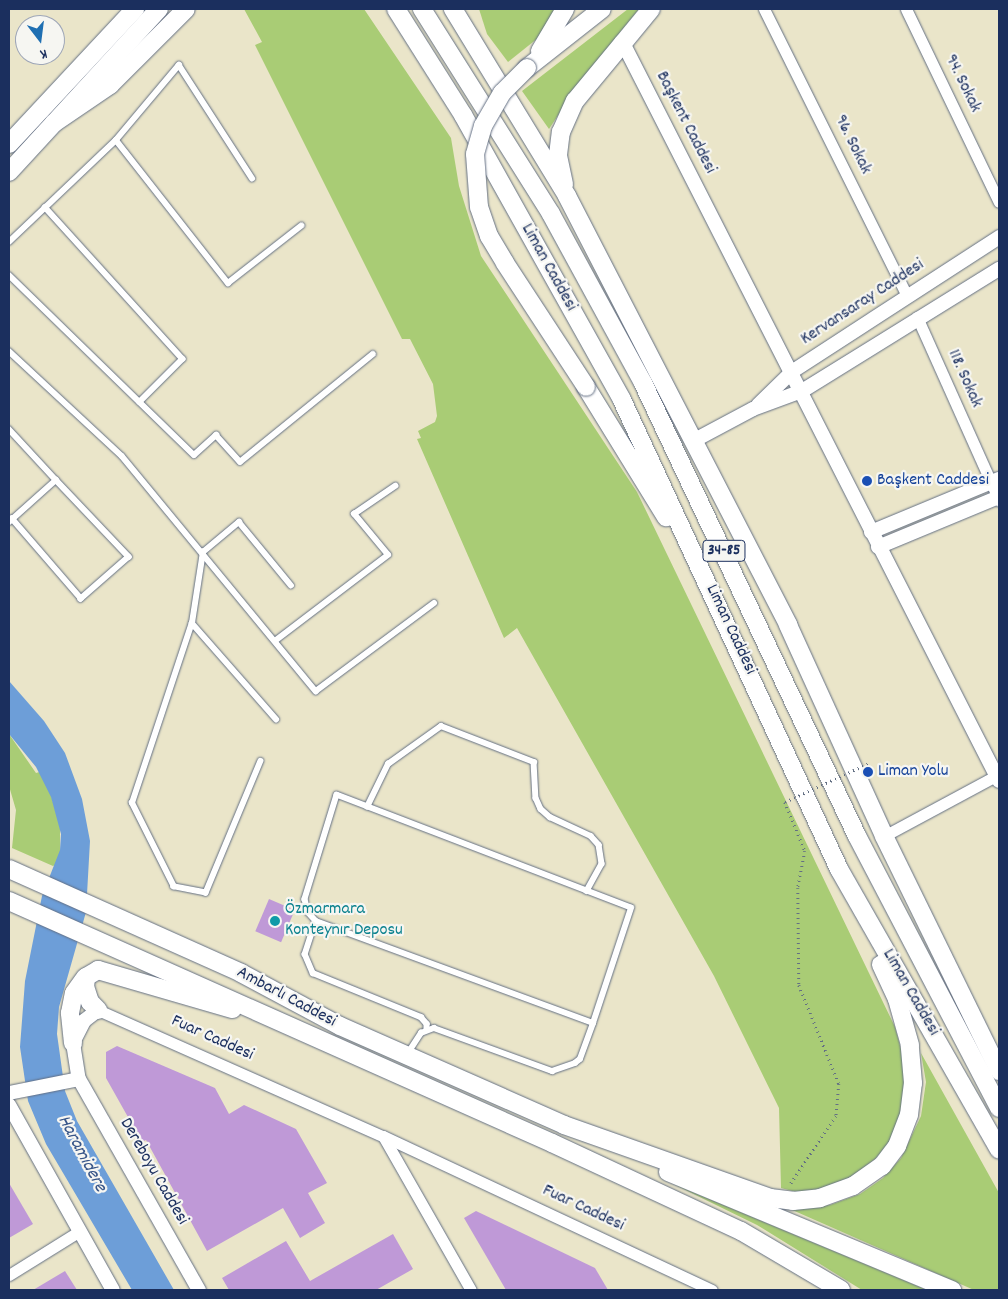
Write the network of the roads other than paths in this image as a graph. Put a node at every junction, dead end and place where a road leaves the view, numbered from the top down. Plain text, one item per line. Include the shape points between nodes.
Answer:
1 (135, 9) edge
2 (159, 9) edge
3 (186, 9) edge
4 (384, 9) edge
5 (396, 9) edge
6 (422, 9) edge
7 (453, 9) edge
8 (459, 9) edge
9 (566, 9) edge
10 (602, 9) edge
11 (651, 9) edge
12 (764, 9) edge
13 (906, 9) edge
14 (471, 41) junction
15 (623, 43) junction
16 (527, 68) junction
17 (438, 76) junction
18 (54, 123) junction
19 (116, 140) junction
20 (9, 144) edge
21 (9, 172) edge
22 (252, 178) dead end
23 (566, 196) junction
24 (999, 202) edge
25 (46, 207) junction
26 (301, 226) dead end
27 (999, 238) edge
28 (9, 242) edge
29 (999, 269) edge
30 (9, 275) edge
31 (908, 296) junction
32 (917, 318) junction
33 (9, 351) edge
34 (373, 354) dead end
35 (792, 371) junction
36 (802, 391) junction
37 (140, 402) junction
38 (753, 409) junction
39 (9, 429) edge
40 (693, 440) junction
41 (56, 480) junction
42 (995, 481) edge
43 (394, 486) dead end
44 (999, 498) edge
45 (10, 521) edge
46 (871, 532) junction
47 (878, 547) junction
48 (203, 552) junction
49 (291, 585) dead end
50 (434, 603) dead end
51 (192, 623) junction
52 (732, 632) junction
53 (275, 641) junction
54 (276, 719) dead end
55 (261, 761) dead end
56 (998, 777) edge
57 (367, 807) junction
58 (884, 836) junction
59 (9, 869) edge
60 (839, 869) junction
61 (587, 891) junction
62 (9, 901) edge
63 (316, 921) junction
64 (86, 977) junction
65 (98, 1010) junction
66 (265, 1016) junction
67 (593, 1023) junction
68 (427, 1030) junction
69 (73, 1043) junction
70 (407, 1055) junction
71 (999, 1071) edge
72 (75, 1080) junction
73 (14, 1092) edge
74 (9, 1105) edge
75 (999, 1108) edge
76 (564, 1125) junction
77 (383, 1136) junction
78 (999, 1150) edge
79 (78, 1232) junction
80 (9, 1275) edge
81 (113, 1290) edge
82 (199, 1290) edge
83 (471, 1290) edge
84 (712, 1290) edge
85 (841, 1290) edge
86 (952, 1290) edge

1 - 20 main road
2 - 18 main road
3 - 18 main road via 110,85
4 - 17 main road via 406,42
5 - 17 main road, Liman Caddesi / 34-85
6 - 75 main road, Liman Caddesi / 34-85 via 551,214 643,383 857,836
7 - 14 main road
8 - 14 main road
9 - 16 main road via 545,46
10 - 16 main road
11 - 15 main road
12 - 31 street, 96. Sokak
13 - 24 street, 94. Sokak
14 - 23 main road
15 - 23 main road via 575,101 561,132 558,155
15 - 35 street, Başkent Caddesi
16 - 52 main road, bridge via 502,93 483,126 475,154 479,207 489,236 662,510
17 - 52 main road, Liman Caddesi / 34-85 via 622,400
18 - 21 main road
19 - 22 lane via 179,65
19 - 25 lane
19 - 26 lane via 228,283
23 - 40 main road
25 - 28 lane
25 - 37 lane via 183,359
27 - 31 street, Kervansaray Caddesi
29 - 32 street, Kervansaray Caddesi
30 - 37 lane
31 - 35 street, Kervansaray Caddesi
32 - 36 street, Kervansaray Caddesi
32 - 42 street, 118. Sokak
33 - 48 lane via 122,456
34 - 37 lane via 240,462 216,435 194,455
35 - 36 street, Başkent Caddesi
35 - 38 street, Kervansaray Caddesi
36 - 38 street, Kervansaray Caddesi
36 - 46 street, Başkent Caddesi
38 - 40 street, Kervansaray Caddesi
39 - 41 lane
40 - 58 main road via 788,625
41 - 45 lane
41 - 45 lane via 129,557 81,599
42 - 44 street, 118. Sokak
42 - 46 street
43 - 53 lane via 354,514 388,555
44 - 47 street
46 - 47 street, Başkent Caddesi
47 - 56 street, Başkent Caddesi
48 - 49 lane via 240,522
48 - 51 lane
48 - 53 lane
50 - 53 lane via 316,691
51 - 54 lane
51 - 55 lane via 132,803 174,887 206,893
52 - 60 main road, Liman Caddesi
56 - 58 street
57 - 61 lane
57 - 61 lane via 388,764 441,726 525,758 534,762 536,798 545,813 592,836 599,845 602,864
57 - 63 lane via 337,795 305,899 308,912
58 - 71 main road
59 - 70 main road, Ambarlı Caddesi via 241,973 340,1026
60 - 76 main road via 898,999 910,1045 913,1083 909,1115 897,1146 882,1166 853,1186 820,1198 782,1200
60 - 78 main road, Liman Caddesi
61 - 67 lane via 631,908
62 - 66 main road, Ambarlı Caddesi
63 - 67 lane
63 - 68 lane via 305,954 313,973 421,1018 427,1024
64 - 65 main road via 86,994
64 - 66 main road via 98,970 203,1003
64 - 69 main road via 80,982 70,1012
65 - 69 street via 84,1021
65 - 77 street, Fuar Caddesi
66 - 85 main road, Ambarlı Caddesi via 741,1231
67 - 68 lane via 580,1059 558,1071 434,1028
68 - 70 lane via 417,1037
69 - 72 street
70 - 76 main road, Ambarlı Caddesi
72 - 73 street
72 - 82 street, Dereboyu Caddesi
74 - 79 street
76 - 86 main road
77 - 83 street
77 - 84 street, Fuar Caddesi
79 - 80 street
79 - 81 street

